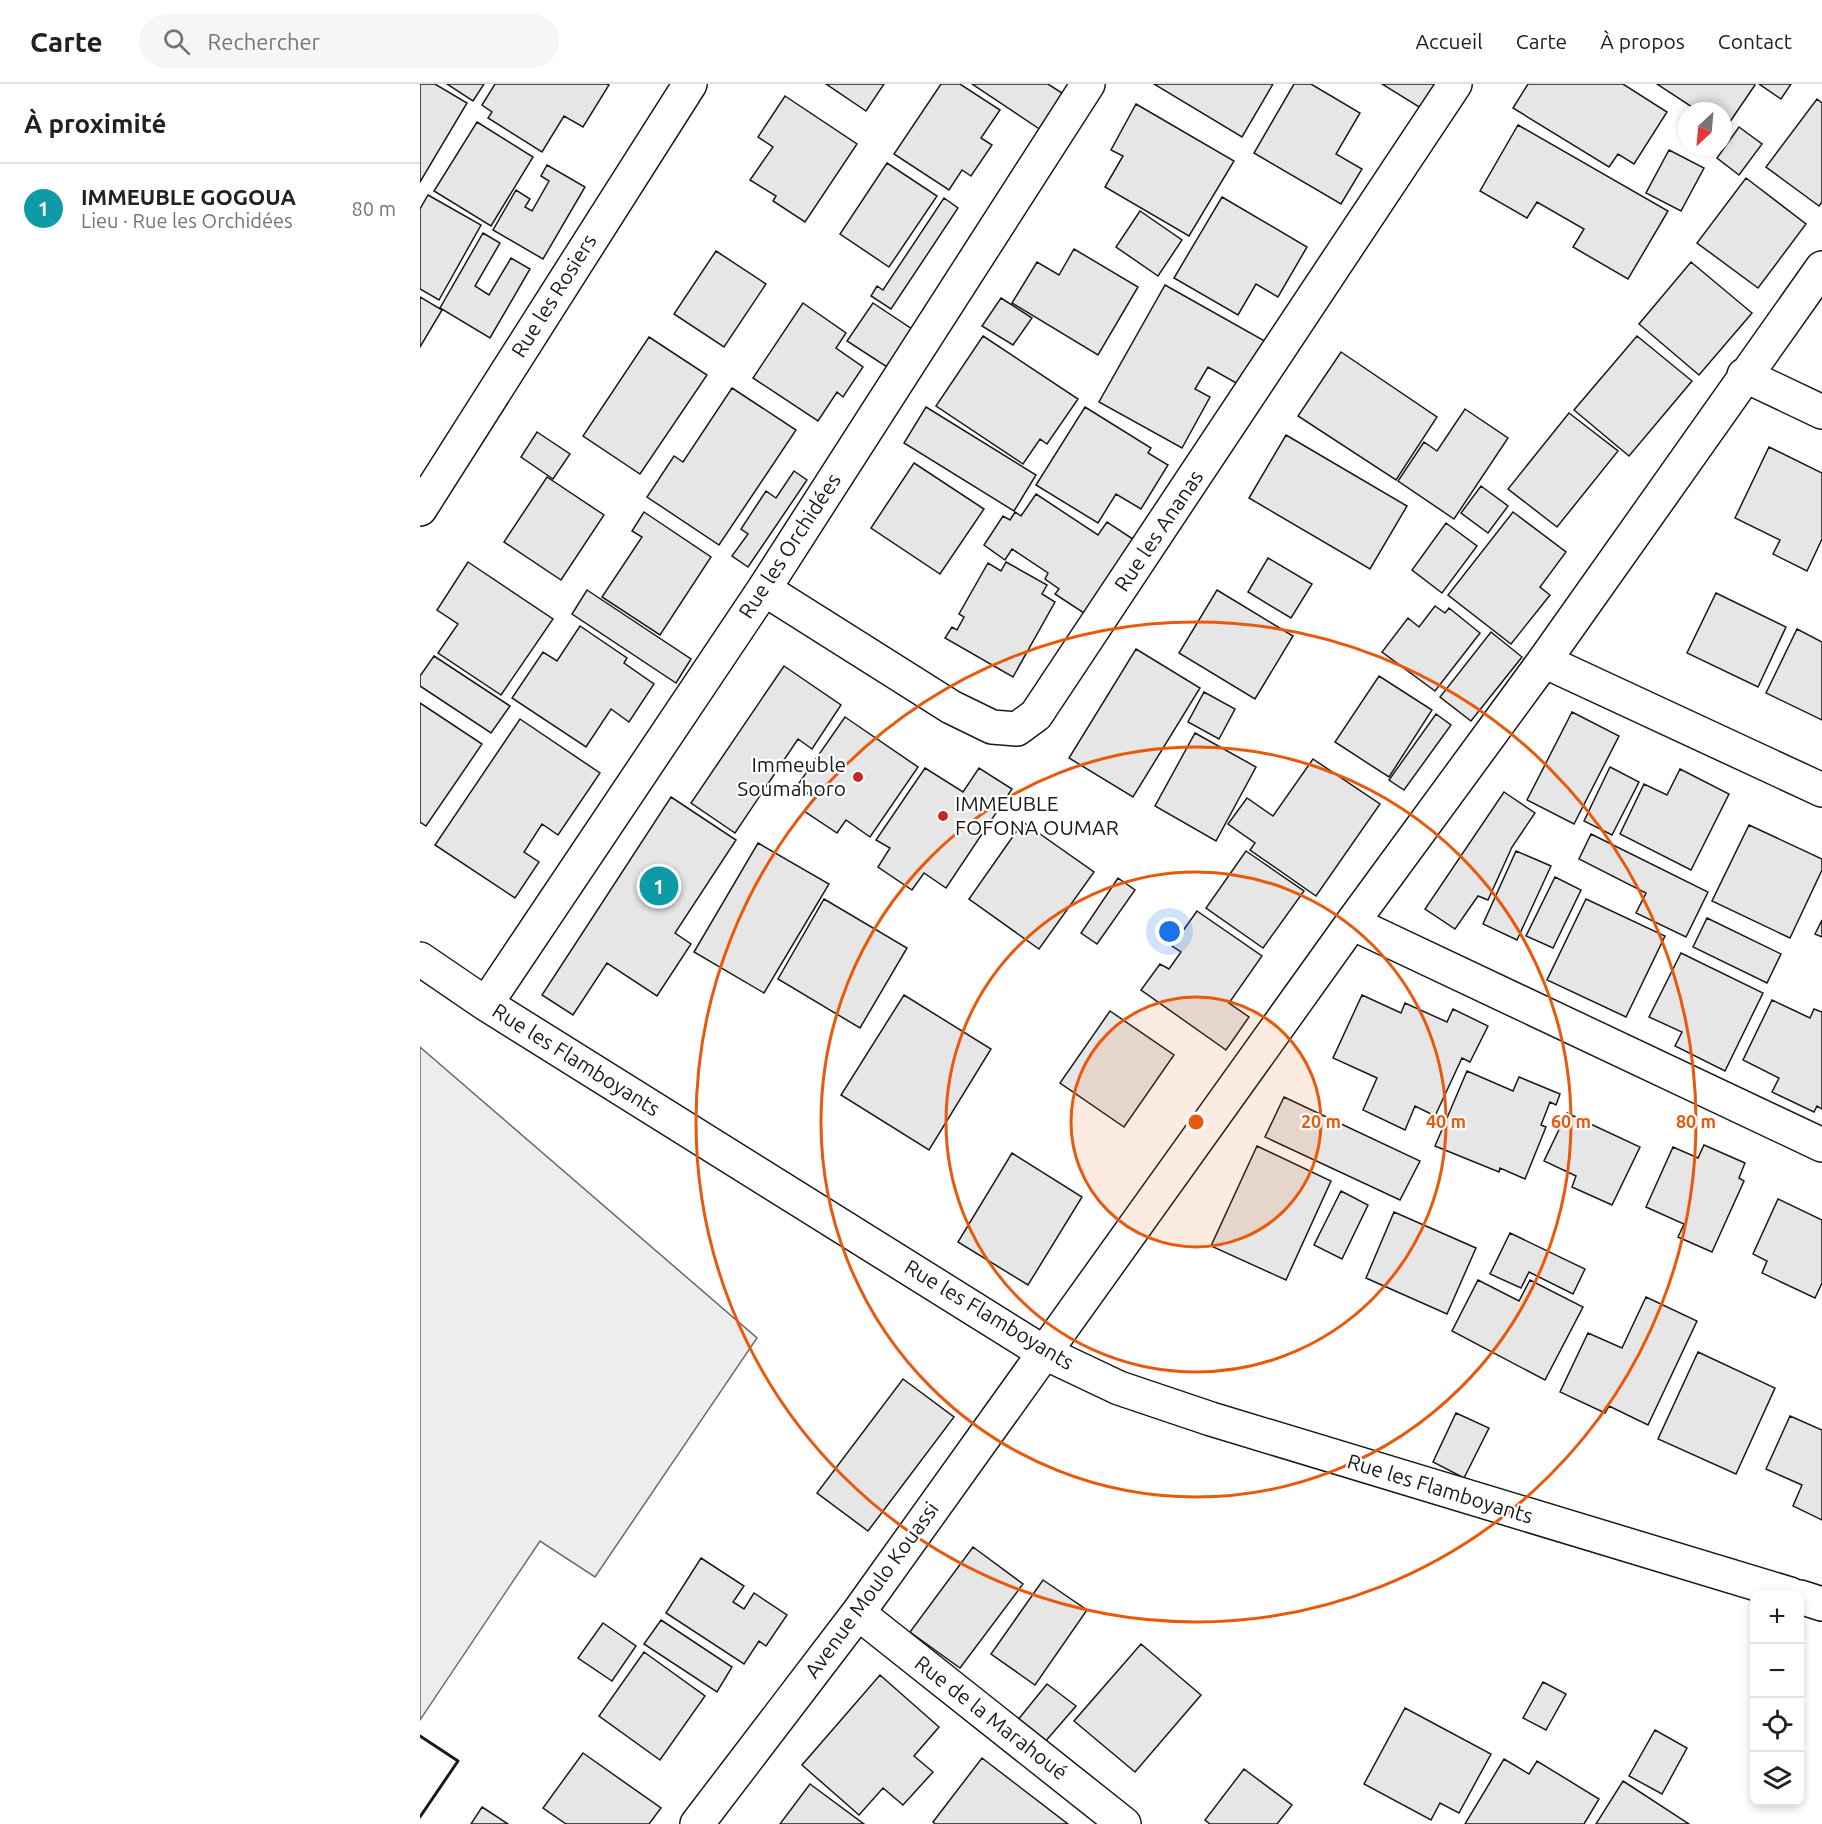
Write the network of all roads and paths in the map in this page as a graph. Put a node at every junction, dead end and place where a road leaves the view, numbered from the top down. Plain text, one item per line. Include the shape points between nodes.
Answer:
1 (690, 84) edge
2 (1088, 84) edge
3 (1455, 84) edge
4 (1822, 268) edge
5 (1744, 375) junction
6 (1822, 412) edge
7 (420, 509) edge
8 (764, 589) junction
9 (1544, 661) junction
10 (1822, 790) edge
11 (1352, 922) junction
12 (420, 959) edge
13 (486, 1004) junction
14 (1822, 1145) edge
15 (1043, 1352) junction
16 (1777, 1590) edge
17 (1804, 1598) edge
18 (1822, 1604) edge
19 (858, 1612) junction
20 (1122, 1823) edge
21 (697, 1824) edge

1 - 7 street, Rue les Rosiers
2 - 8 street, Rue les Orchidées
3 - 8 street, Rue les Ananas via 1036,715 1017,729 992,727 951,707
4 - 5 street, Avenue Moulo Kouassi
5 - 6 street
5 - 9 street, Avenue Moulo Kouassi
8 - 13 street, Rue les Orchidées
9 - 10 street
9 - 11 street, Avenue Moulo Kouassi
11 - 14 street
11 - 15 street, Avenue Moulo Kouassi
12 - 13 street, Rue les Flamboyants
13 - 15 street, Rue les Flamboyants
15 - 16 street, Rue les Flamboyants via 1119,1388 1210,1419
15 - 19 street, Avenue Moulo Kouassi
17 - 18 street
19 - 20 street, Rue de la Marahoué
19 - 21 street, Avenue Moulo Kouassi

